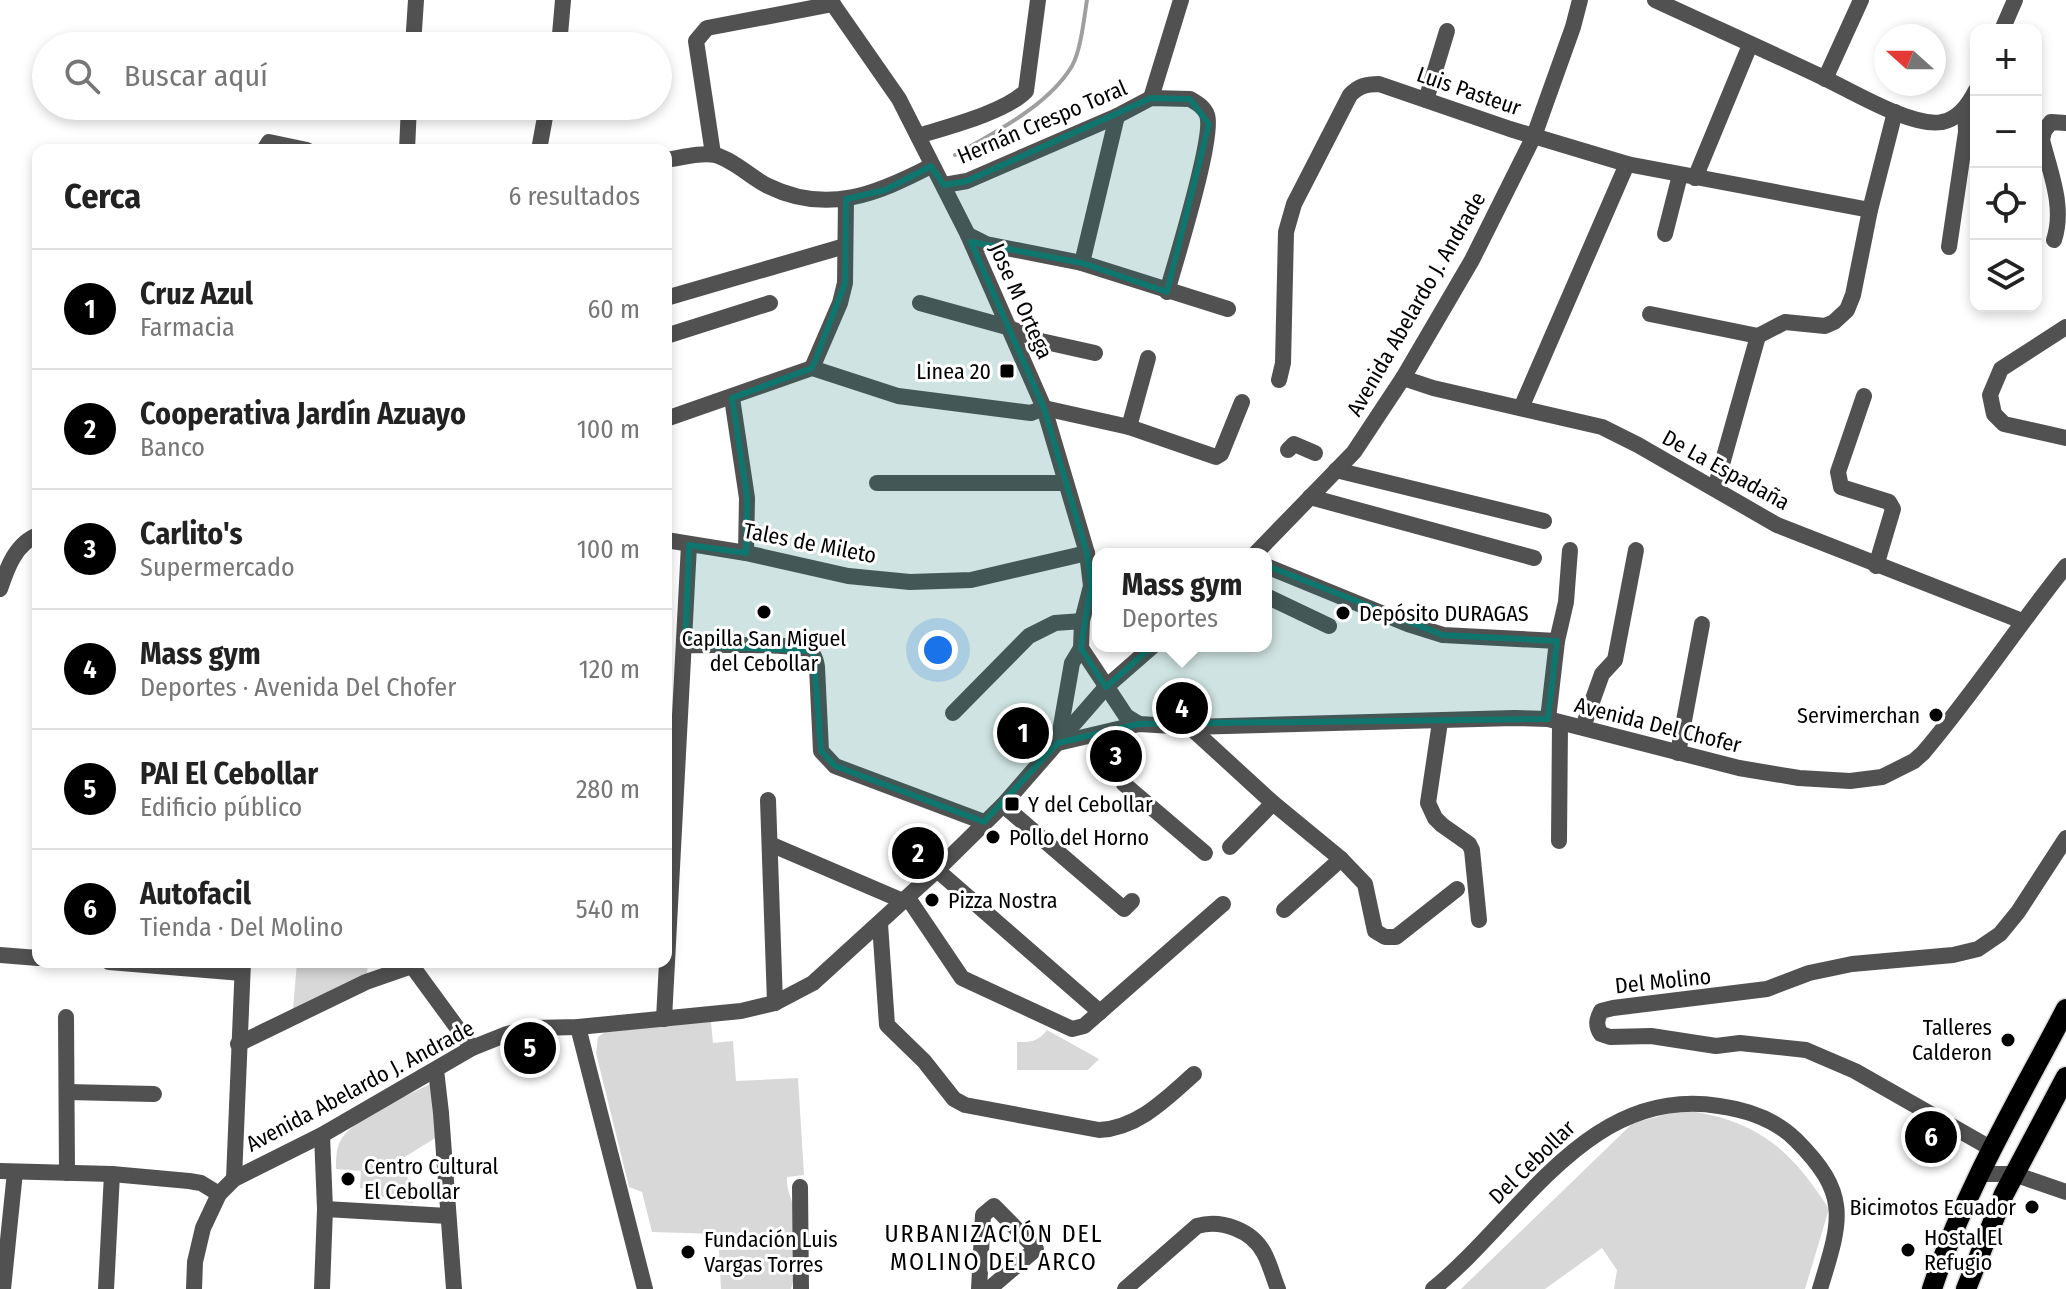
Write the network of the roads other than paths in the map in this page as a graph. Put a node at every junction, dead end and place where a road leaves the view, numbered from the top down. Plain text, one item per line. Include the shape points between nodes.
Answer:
1 (416, 0) edge
2 (563, 0) edge
3 (1038, 0) edge
4 (1181, 0) edge
5 (1580, 0) edge
6 (1655, 0) edge
7 (1861, 0) edge
8 (2015, 0) edge
9 (832, 2) edge
10 (2005, 24) edge
11 (1447, 31) dead end
12 (414, 32) edge
13 (560, 32) edge
14 (1750, 45) junction
15 (1825, 79) junction
16 (1973, 96) edge
17 (1151, 98) junction
18 (1426, 100) junction
19 (1965, 110) junction
20 (1895, 112) junction
21 (1117, 116) junction
22 (408, 120) edge
23 (544, 120) edge
24 (2066, 123) edge
25 (918, 136) junction
26 (1534, 136) junction
27 (407, 144) edge
28 (540, 144) edge
29 (713, 154) junction
30 (672, 159) edge
31 (1627, 164) junction
32 (931, 166) junction
33 (1688, 176) junction
34 (944, 185) junction
35 (846, 199) junction
36 (1870, 210) junction
37 (1665, 234) dead end
38 (968, 235) junction
39 (2054, 240) dead end
40 (845, 246) junction
41 (1949, 247) dead end
42 (1082, 263) junction
43 (1167, 292) junction
44 (672, 296) edge
45 (770, 303) dead end
46 (920, 303) dead end
47 (1228, 309) dead end
48 (1650, 314) dead end
49 (1007, 327) junction
50 (2066, 327) edge
51 (672, 334) edge
52 (1758, 336) junction
53 (1095, 353) dead end
54 (1148, 358) dead end
55 (812, 368) junction
56 (1403, 378) junction
57 (1279, 380) dead end
58 (1864, 396) dead end
59 (732, 398) junction
60 (1242, 402) dead end
61 (1044, 408) junction
62 (1521, 408) junction
63 (672, 417) edge
64 (1129, 427) junction
65 (2066, 438) edge
66 (1288, 450) dead end
67 (1315, 453) dead end
68 (1336, 470) junction
69 (877, 483) dead end
70 (1066, 483) junction
71 (1715, 489) junction
72 (1310, 497) junction
73 (1544, 521) dead end
74 (32, 537) edge
75 (672, 541) edge
76 (689, 545) junction
77 (1261, 548) edge
78 (1570, 550) dead end
79 (1636, 550) dead end
80 (746, 553) junction
81 (1087, 553) junction
82 (1534, 558) dead end
83 (1876, 566) junction
84 (2066, 566) edge
85 (1272, 568) edge
86 (0, 589) edge
87 (1272, 599) edge
88 (1082, 621) junction
89 (2022, 621) junction
90 (1702, 624) dead end
91 (1329, 626) dead end
92 (1557, 641) junction
93 (685, 645) junction
94 (1081, 648) junction
95 (1146, 652) edge
96 (1106, 687) junction
97 (953, 713) dead end
98 (1554, 721) junction
99 (1440, 722) junction
100 (1139, 724) junction
101 (1190, 727) junction
102 (1583, 727) junction
103 (1058, 743) junction
104 (1678, 753) junction
105 (1124, 784) dead end
106 (768, 800) dead end
107 (1273, 803) junction
108 (1003, 805) junction
109 (984, 822) junction
110 (2066, 838) edge
111 (1559, 841) dead end
112 (770, 844) junction
113 (1230, 847) dead end
114 (1205, 853) dead end
115 (1341, 859) junction
116 (937, 870) junction
117 (672, 877) edge
118 (1457, 889) dead end
119 (906, 900) junction
120 (1132, 901) dead end
121 (1223, 904) dead end
122 (1284, 910) dead end
123 (1479, 920) dead end
124 (880, 924) junction
125 (0, 955) edge
126 (32, 958) edge
127 (242, 968) edge
128 (403, 968) edge
129 (416, 968) edge
130 (667, 968) edge
131 (775, 1003) junction
132 (2066, 1009) edge
133 (1100, 1012) junction
134 (66, 1017) dead end
135 (664, 1019) junction
136 (578, 1027) junction
137 (238, 1044) junction
138 (472, 1048) junction
139 (436, 1070) junction
140 (1194, 1074) dead end
141 (2066, 1077) edge
142 (67, 1092) junction
143 (154, 1094) dead end
144 (322, 1135) junction
145 (1992, 1149) junction
146 (7, 1171) edge
147 (67, 1173) junction
148 (112, 1174) junction
149 (1980, 1174) junction
150 (2014, 1174) junction
151 (234, 1179) junction
152 (800, 1187) dead end
153 (2066, 1192) edge
154 (219, 1194) junction
155 (325, 1209) junction
156 (448, 1216) junction
157 (3, 1289) edge
158 (106, 1289) edge
159 (194, 1289) edge
160 (322, 1289) edge
161 (454, 1289) edge
162 (645, 1289) edge
163 (801, 1289) edge
164 (979, 1289) edge
165 (989, 1289) edge
166 (1125, 1289) edge
167 (1278, 1289) edge
168 (1433, 1289) edge
169 (1820, 1289) edge
170 (1932, 1289) edge
171 (1966, 1289) edge

1 - 12 street
2 - 13 street
3 - 25 street via 1026,91 964,122
4 - 17 street
5 - 26 street, Avenida Abelardo J. Andrade
6 - 14 street
7 - 15 street
8 - 10 street
9 - 25 street, Jose M Ortega via 892,88
9 - 29 street via 699,34
11 - 18 street
14 - 15 street
14 - 33 street
15 - 20 street
16 - 19 street
17 - 21 street, Hernán Crespo Toral
17 - 43 street, Hernán Crespo Toral via 1190,99 1207,113 1209,124
18 - 26 street, Luis Pasteur
18 - 57 street, Luis Pasteur via 1368,84 1358,88 1343,108 1294,204 1286,232
19 - 20 street via 1939,123
19 - 41 street
20 - 36 street
21 - 34 street, Hernán Crespo Toral via 967,181
21 - 42 street
22 - 27 street
23 - 28 street
24 - 39 street via 2051,122 2042,140 2057,199
25 - 32 street, Jose M Ortega
26 - 31 street, Luis Pasteur
26 - 56 street, Avenida Abelardo J. Andrade via 1472,260
29 - 30 street
29 - 35 street via 770,188 819,201
31 - 33 street, Luis Pasteur
31 - 62 street
32 - 34 street, Jose M Ortega
32 - 35 street via 885,190
33 - 36 street, Luis Pasteur
33 - 37 street
34 - 38 street, Jose M Ortega
35 - 40 street
36 - 52 street via 1847,310 1825,326 1785,322
38 - 42 street via 986,244
38 - 49 street, Jose M Ortega
40 - 44 street
40 - 55 street via 840,303
42 - 43 street
43 - 47 street
45 - 51 street
46 - 49 street
48 - 52 street
49 - 53 street
49 - 61 street, Jose M Ortega
50 - 65 street via 2011,360 1995,378 1990,395 1994,414 2004,424
52 - 71 street
54 - 64 street
55 - 59 street
55 - 61 street via 898,396 1031,413
56 - 62 street, De La Espadaña
56 - 68 street, Avenida Abelardo J. Andrade
58 - 83 street via 1838,472 1841,487 1889,502 1893,509
59 - 63 street
59 - 80 street via 747,498
60 - 64 street via 1216,457
61 - 64 street
61 - 70 street, Jose M Ortega
62 - 71 street, De La Espadaña via 1602,427
66 - 67 street via 1294,444
68 - 72 street, Avenida Abelardo J. Andrade
68 - 73 street
69 - 70 street
70 - 81 street, Jose M Ortega
71 - 83 street, De La Espadaña via 1777,525
72 - 77 street, Avenida Abelardo J. Andrade
72 - 82 street
74 - 86 street via 9,564
75 - 76 street, Tales de Mileto
76 - 80 street, Tales de Mileto
76 - 93 street
78 - 92 street
79 - 102 street via 1615,660 1602,674
80 - 81 street, Tales de Mileto via 848,576 910,582 971,580
81 - 88 street, Jose M Ortega via 1091,586
83 - 89 street, De La Espadaña
84 - 89 street, Avenida Del Chofer
85 - 92 street via 1443,635
87 - 91 street
88 - 94 street, Jose M Ortega
88 - 97 street via 1055,623 1029,636
89 - 104 street, Avenida Del Chofer via 1923,753 1882,777 1787,777
90 - 104 street
92 - 98 street
93 - 109 street via 808,650 817,667 821,751 835,766
93 - 117 street
94 - 96 street
94 - 103 street, Jose M Ortega via 1072,663
95 - 96 street, Avenida Abelardo J. Andrade
96 - 100 street via 1126,716
96 - 103 street, Avenida Abelardo J. Andrade
98 - 99 street, Avenida Del Chofer
98 - 102 street, Avenida Del Chofer
98 - 111 street
99 - 101 street, Avenida Del Chofer
99 - 123 street via 1428,803 1435,818 1472,850
100 - 101 street, Avenida Del Chofer
100 - 103 street, Avenida Del Chofer
101 - 107 street
102 - 104 street, Avenida Del Chofer
103 - 108 street, Avenida Abelardo J. Andrade
105 - 114 street
106 - 112 street
107 - 113 street
107 - 115 street
108 - 109 street, Avenida Abelardo J. Andrade
108 - 120 street via 1124,909
109 - 116 street, Avenida Abelardo J. Andrade
110 - 145 street, Del Molino via 2018,912 1978,949 1852,964 1741,994 1613,1008 1601,1011 1597,1022 1601,1034 1610,1037 1806,1050 1855,1071
112 - 119 street
112 - 131 street
115 - 118 street via 1365,884 1375,931 1385,937 1396,937
115 - 122 street
116 - 119 street, Avenida Abelardo J. Andrade
116 - 133 street
119 - 124 street, Avenida Abelardo J. Andrade
119 - 133 street via 957,973 970,982 1072,1029
121 - 133 street
124 - 131 street, Avenida Abelardo J. Andrade via 813,983
124 - 140 street via 887,1025 965,1105 1114,1129 1160,1105
125 - 126 street
127 - 137 street
128 - 137 street
129 - 138 street
130 - 135 street
131 - 135 street, Avenida Abelardo J. Andrade
132 - 145 main road
134 - 142 street
135 - 136 street, Avenida Abelardo J. Andrade
136 - 138 street, Avenida Abelardo J. Andrade via 533,1028
136 - 162 street
137 - 151 street
138 - 139 street, Avenida Abelardo J. Andrade
139 - 144 street, Avenida Abelardo J. Andrade
139 - 156 street
141 - 150 main road
142 - 143 street
142 - 147 street
144 - 151 street, Avenida Abelardo J. Andrade
144 - 155 street
145 - 149 main road
146 - 147 street
146 - 157 street
147 - 148 street
148 - 154 street via 201,1183
148 - 158 street
149 - 150 street
149 - 170 main road
150 - 153 street
150 - 171 main road
151 - 154 street, Avenida Abelardo J. Andrade
152 - 163 street
154 - 159 street, Avenida Abelardo J. Andrade via 198,1242
155 - 156 street
155 - 160 street
156 - 161 street
164 - 165 street via 983,1215 994,1206 1036,1249
166 - 167 street via 1206,1223 1234,1228 1256,1242
168 - 169 street, Del Cebollar via 1595,1133 1626,1117 1686,1104 1740,1109 1766,1118 1791,1135 1825,1173 1838,1216

